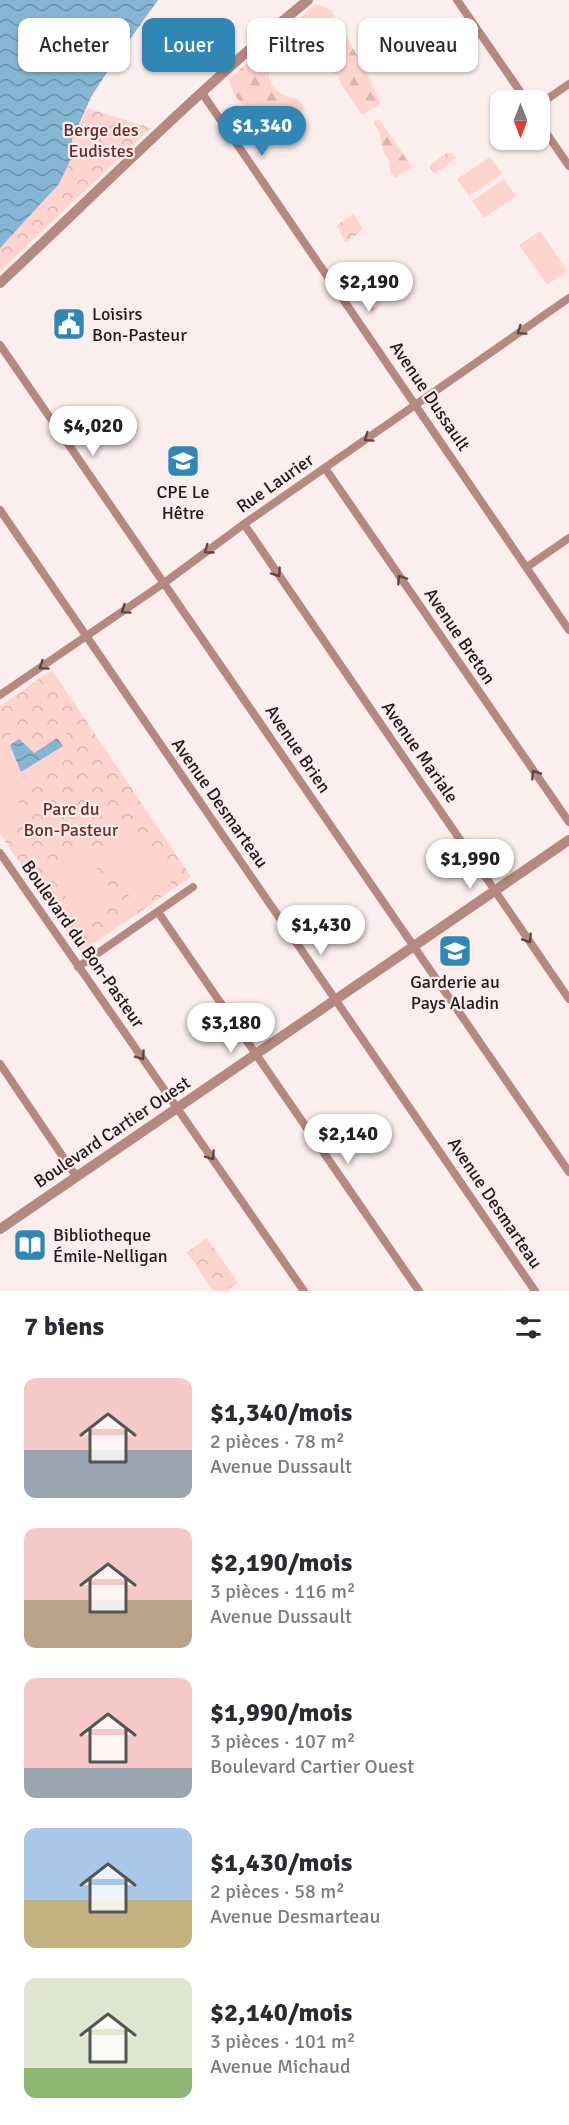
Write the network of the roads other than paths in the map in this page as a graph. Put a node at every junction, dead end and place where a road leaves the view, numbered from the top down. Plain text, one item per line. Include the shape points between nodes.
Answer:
1 (308, 0) edge
2 (456, 0) edge
3 (569, 84) edge
4 (519, 90) edge
5 (202, 93) junction
6 (550, 97) edge
7 (550, 138) edge
8 (569, 166) edge
9 (0, 284) edge
10 (569, 298) edge
11 (0, 345) edge
12 (416, 404) junction
13 (325, 468) junction
14 (0, 510) edge
15 (244, 525) junction
16 (569, 538) edge
17 (527, 567) junction
18 (164, 583) junction
19 (569, 630) edge
20 (86, 637) junction
21 (0, 695) edge
22 (569, 822) edge
23 (569, 840) edge
24 (0, 853) edge
25 (193, 887) dead end
26 (495, 891) junction
27 (158, 912) junction
28 (414, 947) junction
29 (78, 967) junction
30 (569, 999) edge
31 (335, 1000) junction
32 (256, 1054) junction
33 (0, 1064) edge
34 (177, 1108) junction
35 (569, 1172) edge
36 (76, 1176) junction
37 (0, 1229) edge
38 (304, 1291) edge
39 (419, 1291) edge
40 (536, 1291) edge

1 - 5 street
2 - 4 street
3 - 6 street
5 - 9 street
5 - 12 street, Avenue Dussault
7 - 8 street
10 -> 12 street, Rue Laurier
11 - 18 street, Avenue Brien
12 -> 13 street, Rue Laurier
12 - 17 street, Avenue Dussault
13 - 15 street, Rue Laurier
22 -> 13 street, Avenue Breton
14 - 20 street, Avenue Desmarteau
15 -> 18 street, Rue Laurier
15 -> 26 street, Avenue Mariale
16 - 17 street
17 - 19 street, Avenue Dussault
18 -> 20 street, Rue Laurier
18 - 28 street, Avenue Brien
20 -> 21 street, Rue Laurier
20 - 31 street, Avenue Desmarteau
23 - 26 street, Boulevard Cartier Ouest
24 - 29 street, Boulevard du Bon-Pasteur
25 - 27 street
26 - 28 street, Boulevard Cartier Ouest
26 -> 30 street, Avenue Mariale
27 - 29 street
27 - 32 street
28 - 31 street, Boulevard Cartier Ouest
28 - 35 street, Avenue Brien
29 -> 34 street, Boulevard du Bon-Pasteur
31 - 32 street, Boulevard Cartier Ouest
31 - 40 street, Avenue Desmarteau
32 - 34 street, Boulevard Cartier Ouest
32 - 39 street
33 - 36 street
34 - 36 street, Boulevard Cartier Ouest
34 -> 38 street, Boulevard du Bon-Pasteur
36 - 37 street, Boulevard Cartier Ouest

